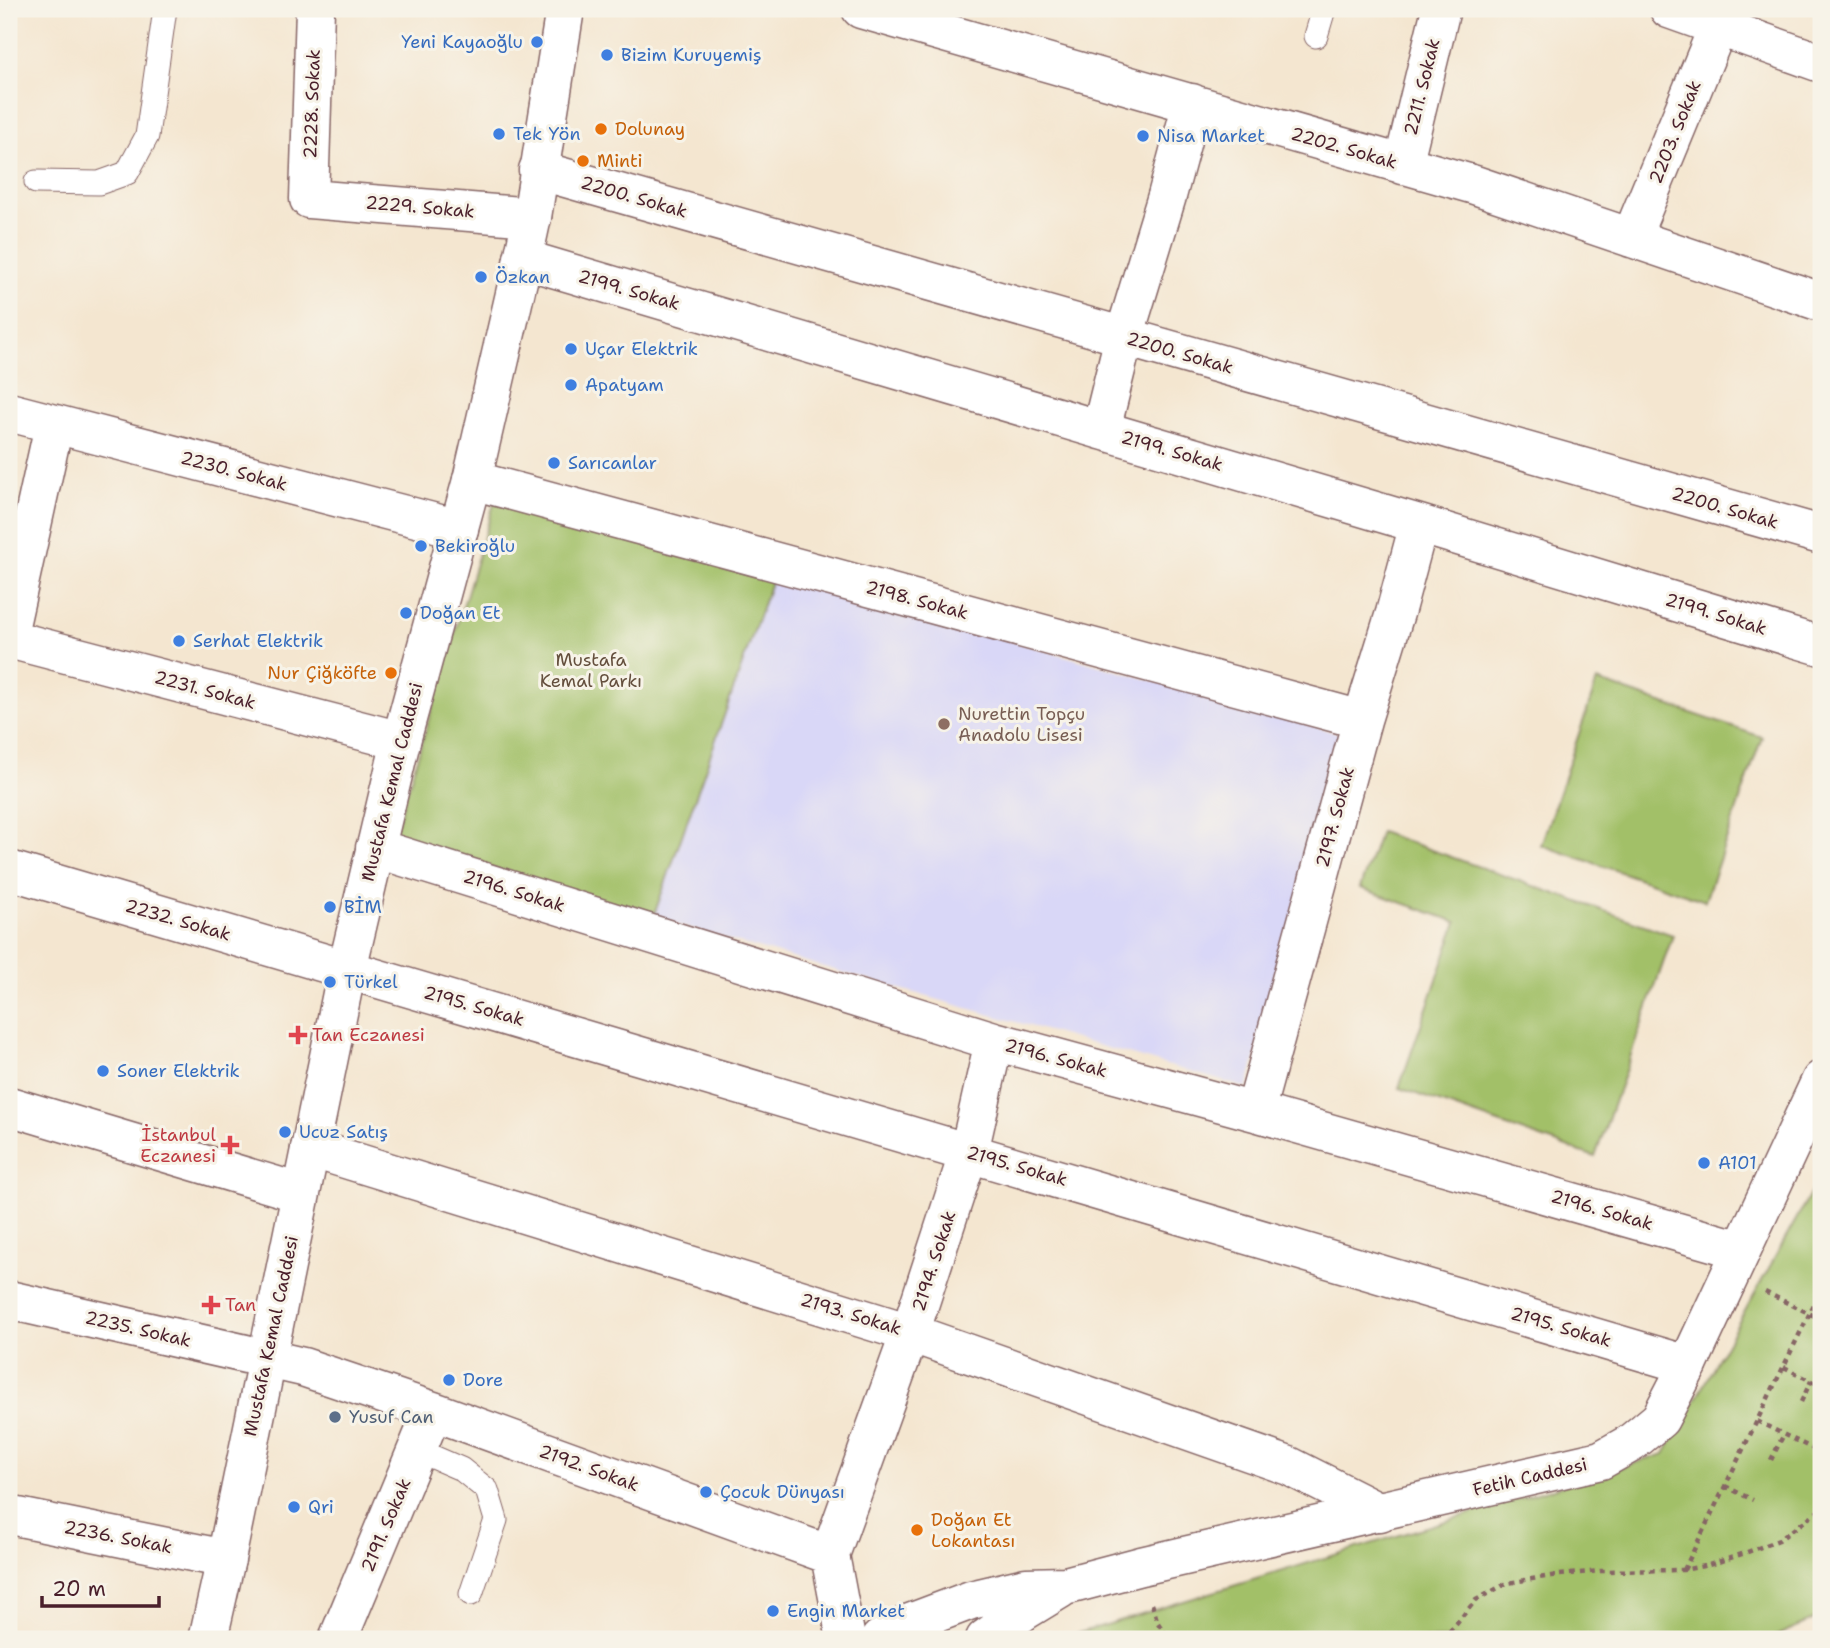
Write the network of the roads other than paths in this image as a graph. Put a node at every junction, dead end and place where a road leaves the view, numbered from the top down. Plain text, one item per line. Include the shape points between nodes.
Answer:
1 (164, 9) edge
2 (315, 9) edge
3 (565, 9) edge
4 (862, 9) edge
5 (1324, 9) edge
6 (1441, 9) edge
7 (1669, 9) edge
8 (1718, 27) junction
9 (1316, 36) dead end
10 (1821, 63) edge
11 (1192, 103) junction
12 (1403, 165) junction
13 (538, 170) junction
14 (36, 182) dead end
15 (309, 199) joint
16 (531, 217) junction
17 (1631, 238) junction
18 (523, 259) junction
19 (1821, 302) edge
20 (1124, 337) junction
21 (9, 412) edge
22 (54, 425) junction
23 (1101, 430) junction
24 (472, 480) junction
25 (1419, 524) junction
26 (459, 529) junction
27 (1821, 535) edge
28 (9, 630) edge
29 (9, 639) edge
30 (1821, 646) edge
31 (1362, 720) junction
32 (401, 740) junction
33 (375, 848) junction
34 (9, 870) edge
35 (347, 969) junction
36 (994, 1041) junction
37 (1821, 1080) edge
38 (9, 1107) edge
39 (1255, 1112) junction
40 (310, 1148) junction
41 (969, 1152) junction
42 (300, 1193) junction
43 (1735, 1263) junction
44 (9, 1300) edge
45 (910, 1333) junction
46 (266, 1358) junction
47 (1688, 1365) junction
48 (433, 1412) junction
49 (417, 1450) junction
50 (1380, 1512) junction
51 (9, 1515) edge
52 (830, 1555) junction
53 (226, 1559) junction
54 (1065, 1586) junction
55 (471, 1594) dead end
56 (208, 1639) edge
57 (338, 1639) edge
58 (846, 1639) edge
59 (880, 1639) edge
60 (985, 1639) edge

1 - 14 lane via 148,136 127,173 99,183
2 - 15 street, 2228. Sokak
3 - 13 street, Mustafa Kemal Caddesi
4 - 11 street, 2202. Sokak
5 - 9 lane
6 - 12 street, 2211. Sokak
7 - 8 street
8 - 10 street
8 - 17 street, 2203. Sokak
11 - 12 street, 2202. Sokak
11 - 20 street
12 - 17 street, 2202. Sokak
13 - 16 street, Mustafa Kemal Caddesi
13 - 20 street, 2200. Sokak
15 - 16 street, 2229. Sokak
16 - 18 street, Mustafa Kemal Caddesi
17 - 19 street, 2202. Sokak
18 - 23 street, 2199. Sokak
18 - 24 street, Mustafa Kemal Caddesi
20 - 23 street
20 - 27 street, 2200. Sokak
21 - 22 street, 2230. Sokak
22 - 26 street, 2230. Sokak
22 - 28 street
23 - 25 street, 2199. Sokak
24 - 26 street, Mustafa Kemal Caddesi
24 - 31 street, 2198. Sokak
25 - 30 street, 2199. Sokak
25 - 31 street, 2197. Sokak
26 - 32 street, Mustafa Kemal Caddesi
29 - 32 street, 2231. Sokak
31 - 39 street, 2197. Sokak
32 - 33 street, Mustafa Kemal Caddesi
33 - 35 street, Mustafa Kemal Caddesi
33 - 36 street, 2196. Sokak
34 - 35 street, 2232. Sokak
35 - 40 street, Mustafa Kemal Caddesi
35 - 41 street, 2195. Sokak
36 - 39 street, 2196. Sokak
36 - 41 street, 2194. Sokak
37 - 43 street, Fetih Caddesi
38 - 42 street
39 - 43 street, 2196. Sokak
40 - 42 street, Mustafa Kemal Caddesi
40 - 45 street, 2193. Sokak
41 - 45 street, 2194. Sokak
41 - 47 street, 2195. Sokak
42 - 46 street, Mustafa Kemal Caddesi
43 - 47 street, Fetih Caddesi
44 - 46 street, 2235. Sokak
45 - 50 street, 2193. Sokak via 1289,1466
45 - 52 street, 2194. Sokak
46 - 48 street, 2192. Sokak
46 - 53 street, Mustafa Kemal Caddesi
47 - 50 street, Fetih Caddesi via 1660,1419 1601,1460
48 - 49 street, 2191. Sokak
48 - 52 street, 2192. Sokak
49 - 55 lane via 461,1469 487,1490 496,1520
49 - 57 street, 2191. Sokak
50 - 54 street, Fetih Caddesi
51 - 53 street, 2236. Sokak
52 - 58 street
53 - 56 street, Mustafa Kemal Caddesi
54 - 59 street via 1026,1587 971,1600
54 - 60 street

